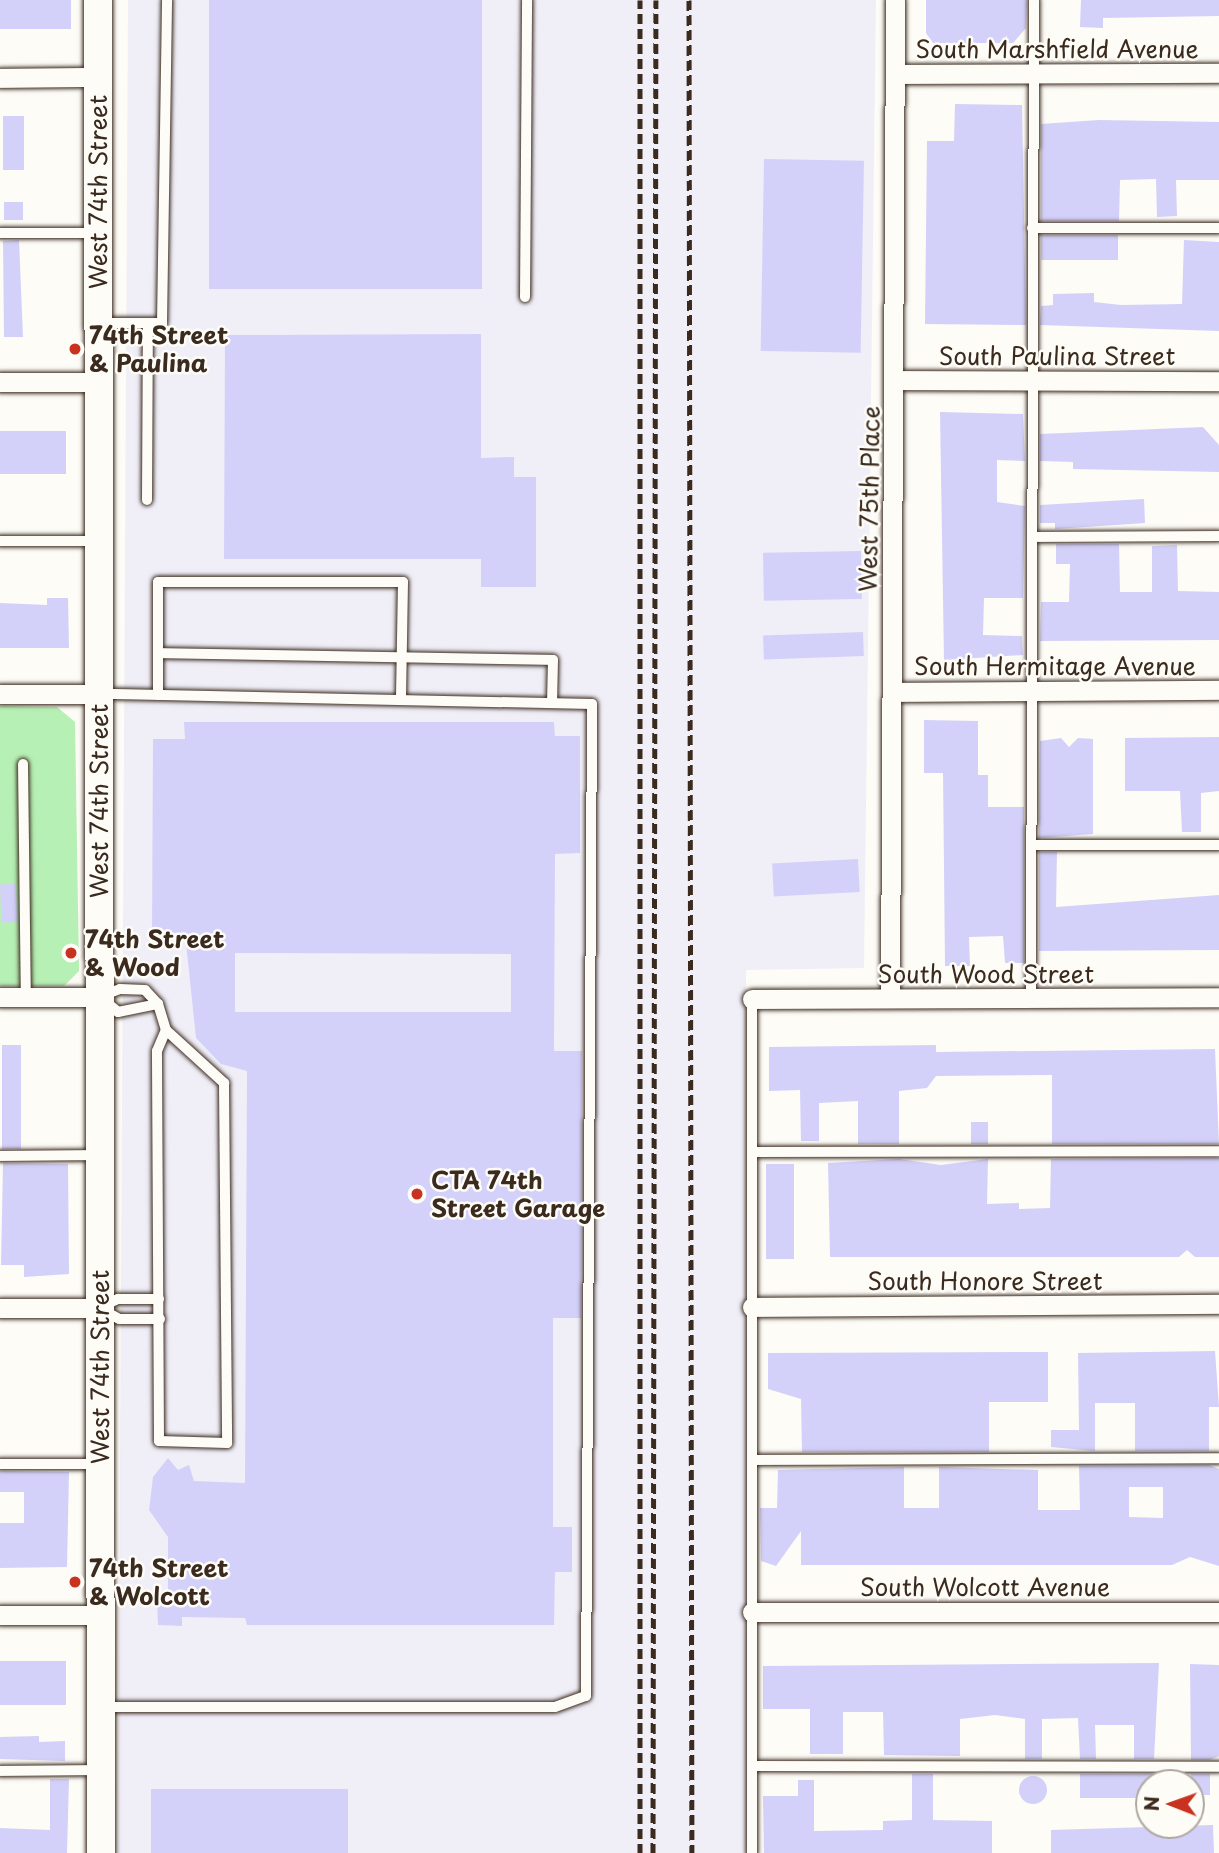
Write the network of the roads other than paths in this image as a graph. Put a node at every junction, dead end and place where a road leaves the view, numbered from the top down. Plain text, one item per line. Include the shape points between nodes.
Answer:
1 (98, 0) edge
2 (167, 0) edge
3 (527, 0) edge
4 (895, 0) edge
5 (1034, 0) edge
6 (895, 74) junction
7 (1032, 74) junction
8 (1219, 74) edge
9 (98, 77) junction
10 (0, 78) edge
11 (1032, 228) junction
12 (1219, 228) edge
13 (0, 233) edge
14 (98, 233) junction
15 (525, 297) dead end
16 (99, 323) junction
17 (148, 323) junction
18 (894, 380) junction
19 (1032, 381) junction
20 (1219, 381) edge
21 (0, 382) edge
22 (99, 382) junction
23 (147, 500) dead end
24 (1219, 536) edge
25 (1032, 537) junction
26 (0, 541) edge
27 (99, 541) junction
28 (158, 653) junction
29 (402, 657) junction
30 (1219, 690) edge
31 (1032, 691) junction
32 (891, 692) junction
33 (0, 694) edge
34 (99, 694) junction
35 (158, 695) junction
36 (401, 700) junction
37 (552, 703) junction
38 (23, 764) dead end
39 (1032, 845) junction
40 (1219, 845) edge
41 (0, 997) edge
42 (26, 997) junction
43 (99, 997) junction
44 (890, 998) junction
45 (1031, 998) junction
46 (1219, 998) edge
47 (752, 999) joint
48 (158, 1004) junction
49 (166, 1030) junction
50 (1219, 1151) edge
51 (752, 1152) junction
52 (0, 1156) edge
53 (100, 1156) junction
54 (159, 1299) junction
55 (1219, 1304) edge
56 (752, 1307) junction
57 (0, 1308) edge
58 (100, 1308) junction
59 (160, 1319) junction
60 (1219, 1458) edge
61 (752, 1460) junction
62 (0, 1464) edge
63 (100, 1464) junction
64 (751, 1612) junction
65 (1219, 1612) edge
66 (0, 1615) edge
67 (101, 1615) junction
68 (101, 1707) junction
69 (751, 1766) junction
70 (1219, 1767) edge
71 (0, 1770) edge
72 (100, 1770) junction
73 (101, 1853) edge
74 (752, 1853) edge

1 - 9 street, West 74th Street
2 - 17 lane via 162,323
3 - 15 lane
4 - 6 street, West 75th Place
5 - 7 lane
6 - 7 street, South Marshfield Avenue
6 - 18 street, West 75th Place
7 - 8 street, South Marshfield Avenue
7 - 11 lane
9 - 10 street
9 - 14 street, West 74th Street
11 - 12 lane
11 - 19 lane
13 - 14 lane
14 - 16 street, West 74th Street
16 - 17 lane
16 - 22 street, West 74th Street
17 - 23 lane
18 - 19 street, South Paulina Street
18 - 32 street, West 75th Place
19 - 20 street, South Paulina Street
19 - 25 lane
21 - 22 street
22 - 27 street, West 74th Street
24 - 25 lane
25 - 31 lane
26 - 27 lane
27 - 34 street, West 74th Street
28 - 29 lane
28 - 29 lane via 158,582 403,582
28 - 35 lane
29 - 36 lane
29 - 37 lane via 553,660
30 - 31 street, South Hermitage Avenue
31 - 32 street, South Hermitage Avenue
31 - 39 lane
32 - 44 street, West 75th Place
33 - 34 street
34 - 35 lane
34 - 43 street, West 74th Street
35 - 36 lane
36 - 37 lane
37 - 68 lane via 592,704 586,1696 555,1707
38 - 42 lane
39 - 40 lane
39 - 45 lane
41 - 42 street
42 - 43 street
43 - 48 lane via 118,1012
43 - 48 lane via 120,989 145,990
43 - 53 street, West 74th Street
44 - 45 street, South Wood Street
44 - 47 street, South Wood Street
45 - 46 street, South Wood Street
47 - 51 lane
48 - 49 lane
49 - 54 lane via 158,1051
49 - 59 lane via 224,1083 227,1443 159,1441
50 - 51 lane
51 - 56 lane
52 - 53 lane
53 - 58 street, West 74th Street
54 - 58 lane via 118,1299
54 - 59 lane
55 - 56 street, South Honore Street
56 - 61 lane
57 - 58 street
58 - 59 lane via 119,1319
58 - 63 street, West 74th Street
60 - 61 lane
61 - 64 lane
62 - 63 lane
63 - 67 street, West 74th Street
64 - 65 street, South Wolcott Avenue
64 - 69 lane
66 - 67 street
67 - 68 street, West 74th Street
68 - 72 street, West 74th Street
69 - 70 lane
69 - 74 lane
71 - 72 lane
72 - 73 street, West 74th Street

